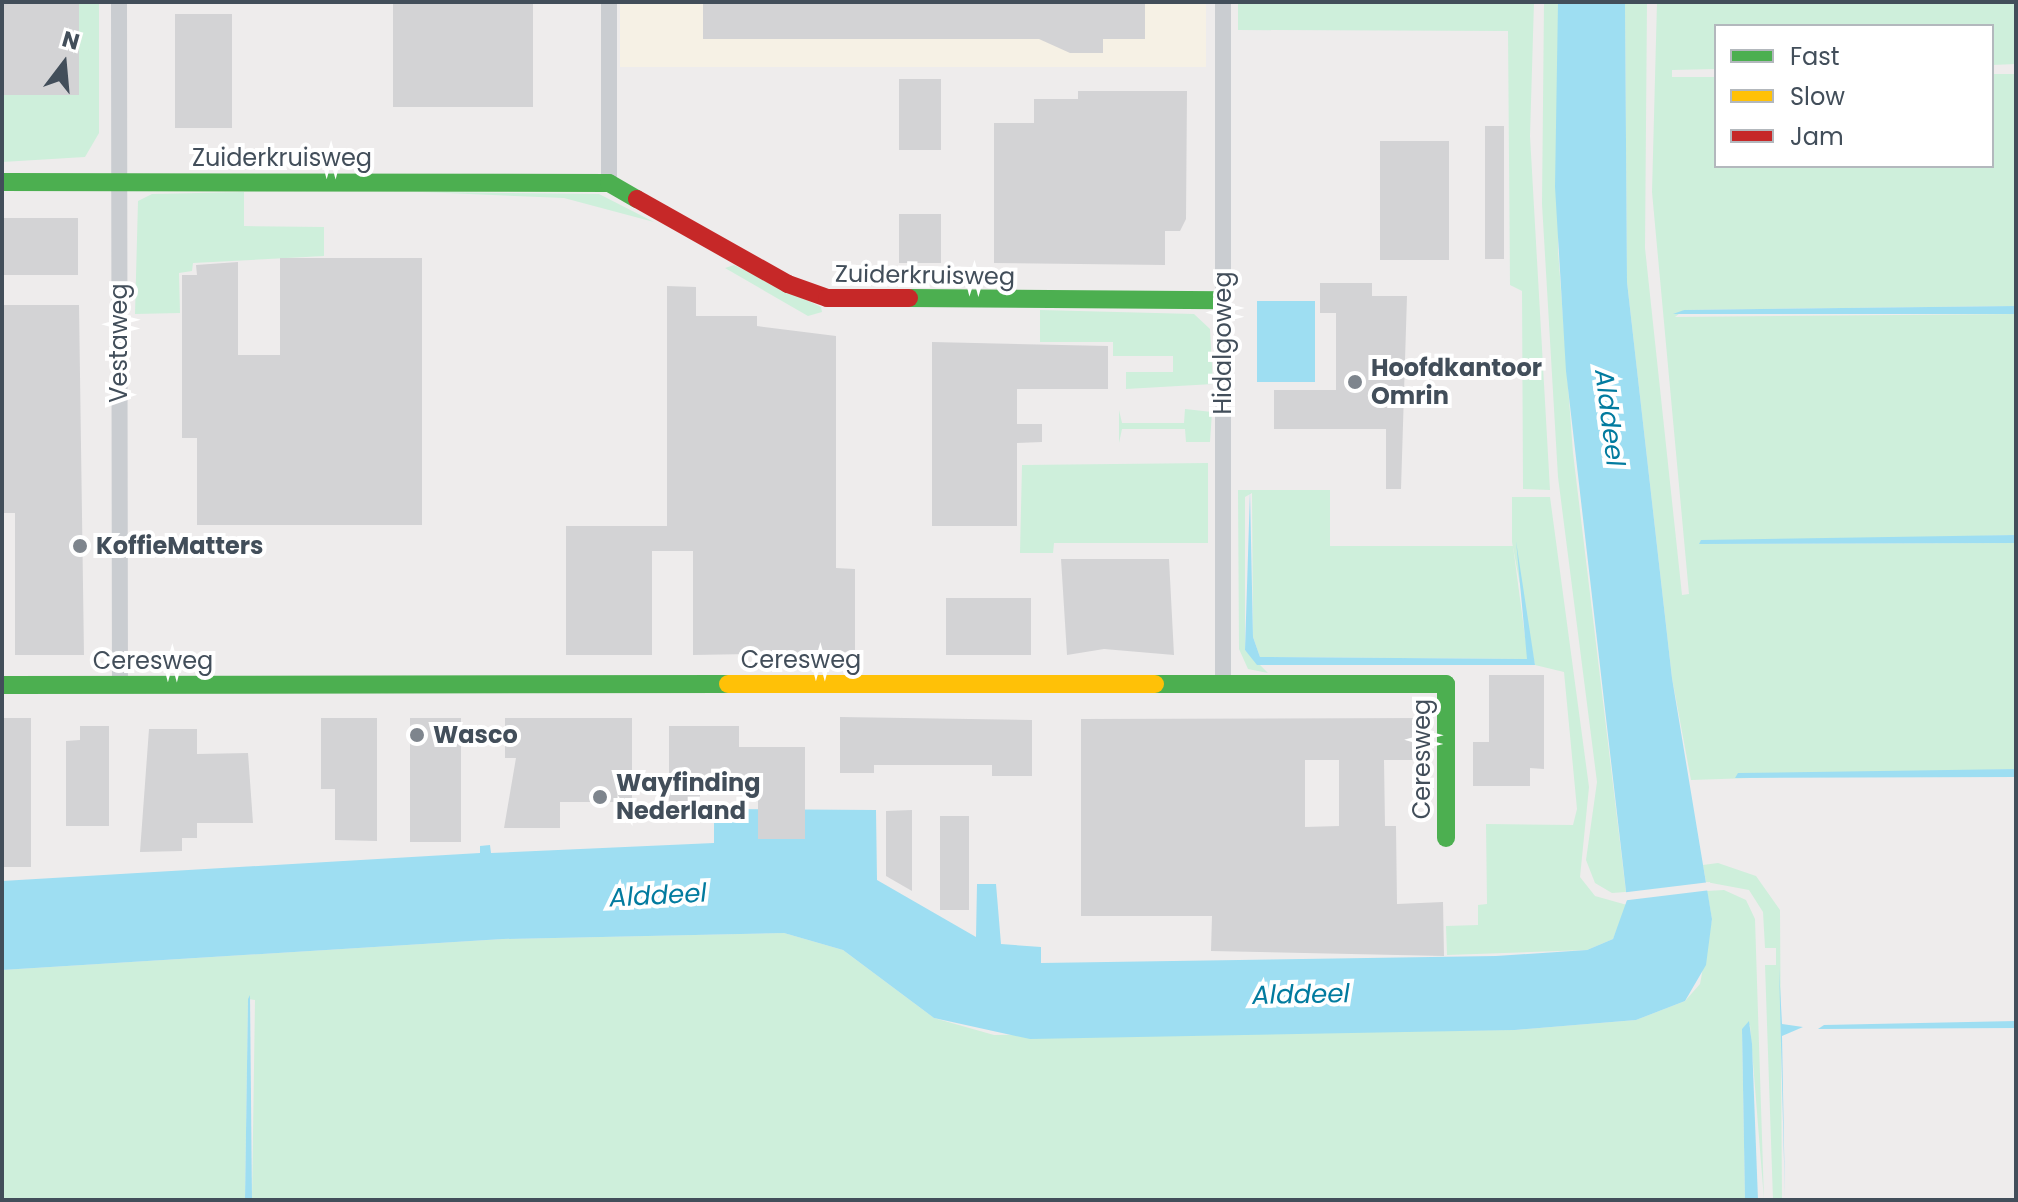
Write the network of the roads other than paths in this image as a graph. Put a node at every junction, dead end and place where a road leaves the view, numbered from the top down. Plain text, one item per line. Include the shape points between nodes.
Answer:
1 (119, 2) edge
2 (609, 2) edge
3 (1223, 2) edge
4 (2, 182) edge
5 (119, 182) junction
6 (609, 183) junction
7 (1222, 300) junction
8 (1223, 684) junction
9 (2, 685) edge
10 (120, 685) junction
11 (1446, 838) dead end

1 - 5 street, Vestaweg
2 - 6 street
3 - 7 street, Hidalgoweg
4 - 5 street, Zuiderkruisweg
5 - 6 street, Zuiderkruisweg
5 - 10 street, Vestaweg
6 - 7 street, Zuiderkruisweg via 788,284 827,298
7 - 8 street, Hidalgoweg
8 - 10 street, Ceresweg
8 - 11 street, Ceresweg via 1446,684
9 - 10 street, Ceresweg

